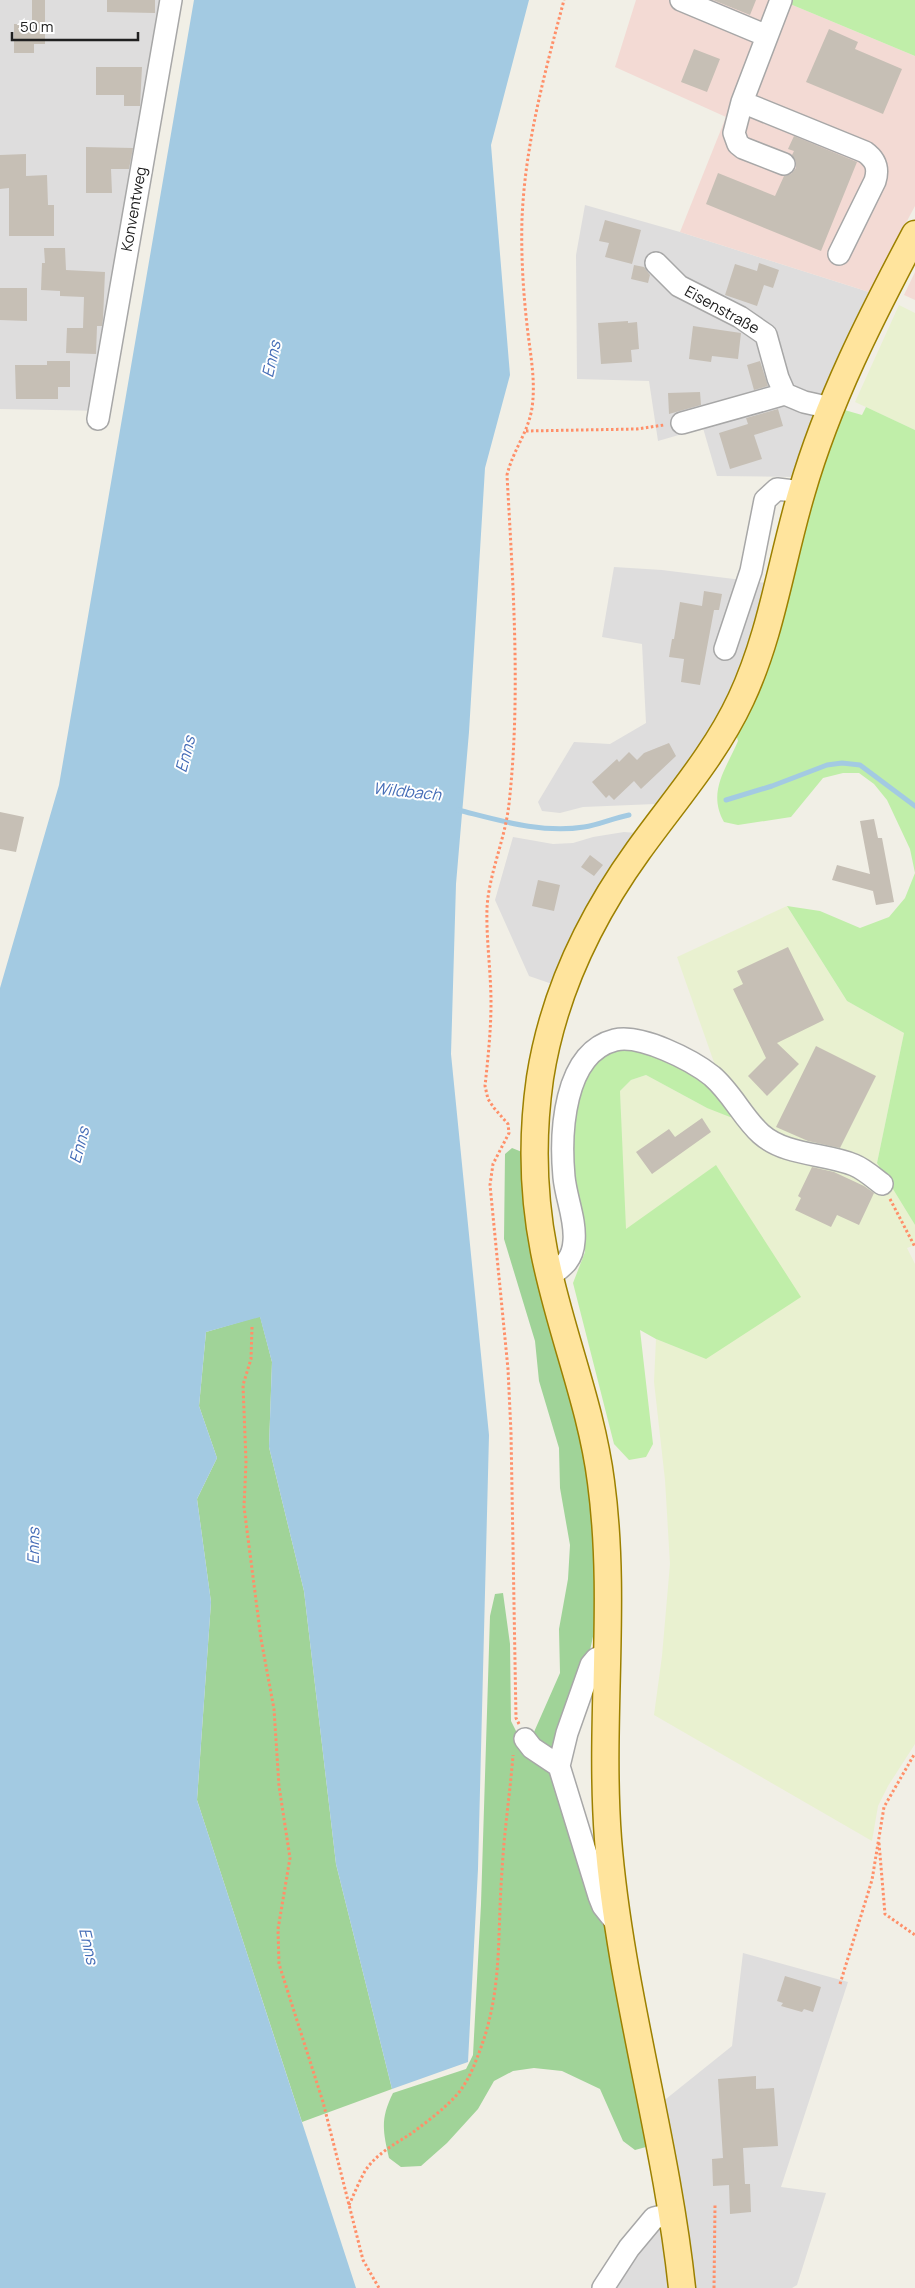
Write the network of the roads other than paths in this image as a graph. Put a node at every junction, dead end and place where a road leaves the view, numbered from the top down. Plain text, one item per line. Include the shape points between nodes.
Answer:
1 (171, 0) edge
2 (681, 0) edge
3 (782, 0) edge
4 (767, 36) junction
5 (744, 98) junction
6 (784, 164) dead end
7 (915, 234) edge
8 (839, 254) dead end
9 (656, 263) dead end
10 (785, 394) junction
11 (831, 408) junction
12 (98, 419) dead end
13 (682, 423) road end
14 (802, 492) junction
15 (725, 649) dead end
16 (882, 1184) road end
17 (550, 1276) junction
18 (606, 1654) junction
19 (518, 1738) road end
20 (559, 1766) junction
21 (618, 1925) junction
22 (671, 2214) junction
23 (603, 2288) edge
24 (682, 2288) edge

1 - 12 street, Konventweg
2 - 4 street
3 - 4 street
4 - 5 street
5 - 6 street via 734,133 738,144
5 - 8 street via 865,152 874,160 878,169 875,181
7 - 11 main road via 872,316
9 - 10 street, Eisenstraße via 679,286 740,317 766,335
10 - 11 street
10 - 13 street
11 - 14 main road
14 - 15 street via 778,489 766,500 751,571
14 - 17 main road via 760,650 741,700 720,739 609,893 589,929 560,998 547,1040 536,1121 537,1207
16 - 17 street via 854,1165 778,1144 761,1134 712,1076 687,1061 644,1042 621,1039 604,1043 592,1050 582,1062 571,1085 565,1125 564,1178 575,1239 566,1265
17 - 18 main road via 598,1457 606,1513
18 - 20 street via 591,1665
18 - 21 main road via 608,1837
19 - 20 street
20 - 21 street via 599,1896
21 - 22 main road
22 - 23 street via 654,2218 628,2248
22 - 24 main road

